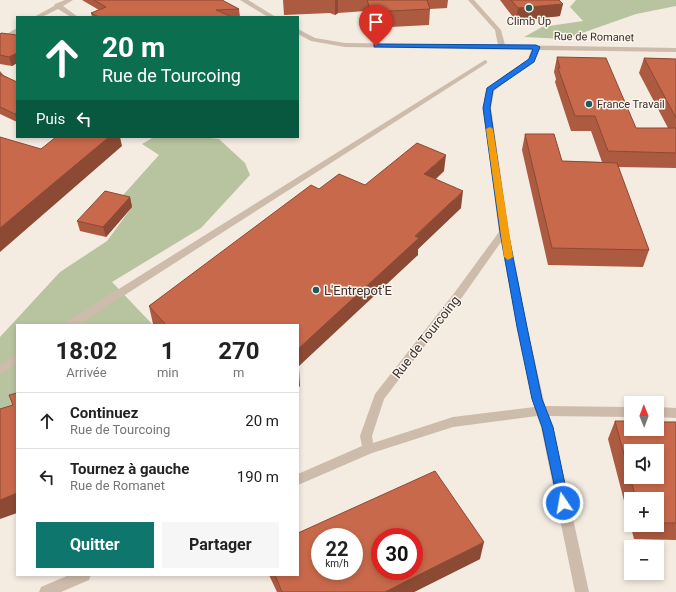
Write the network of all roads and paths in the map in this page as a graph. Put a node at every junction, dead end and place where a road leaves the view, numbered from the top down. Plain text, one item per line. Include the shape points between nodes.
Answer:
1 (70, 0) edge
2 (243, 0) edge
3 (471, 0) edge
4 (57, 5) junction
5 (39, 16) edge
6 (74, 16) edge
7 (271, 16) edge
8 (16, 31) edge
9 (299, 32) edge
10 (0, 41) edge
11 (502, 47) junction
12 (536, 47) junction
13 (676, 50) edge
14 (485, 62) dead end
15 (504, 232) junction
16 (72, 324) edge
17 (16, 360) edge
18 (0, 370) edge
19 (540, 411) junction
20 (624, 412) edge
21 (664, 412) edge
22 (676, 413) edge
23 (369, 449) junction
24 (299, 480) edge
25 (82, 576) edge
26 (46, 592) edge
27 (582, 592) edge

1 - 4 street
2 - 7 street
3 - 11 street via 498,30
4 - 5 street
4 - 6 street
8 - 10 street
9 - 11 street, Rue de Romanet via 313,40 345,45
11 - 12 street, Rue de Romanet
12 - 13 street, Rue de Romanet
12 - 15 street via 531,60 490,90 487,108
14 - 16 street
15 - 19 street
15 - 23 street, Rue de Tourcoing via 379,397 366,436
17 - 18 street
19 - 20 street
19 - 23 street via 453,422
19 - 27 street via 547,427
21 - 22 street
23 - 24 street
25 - 26 street

